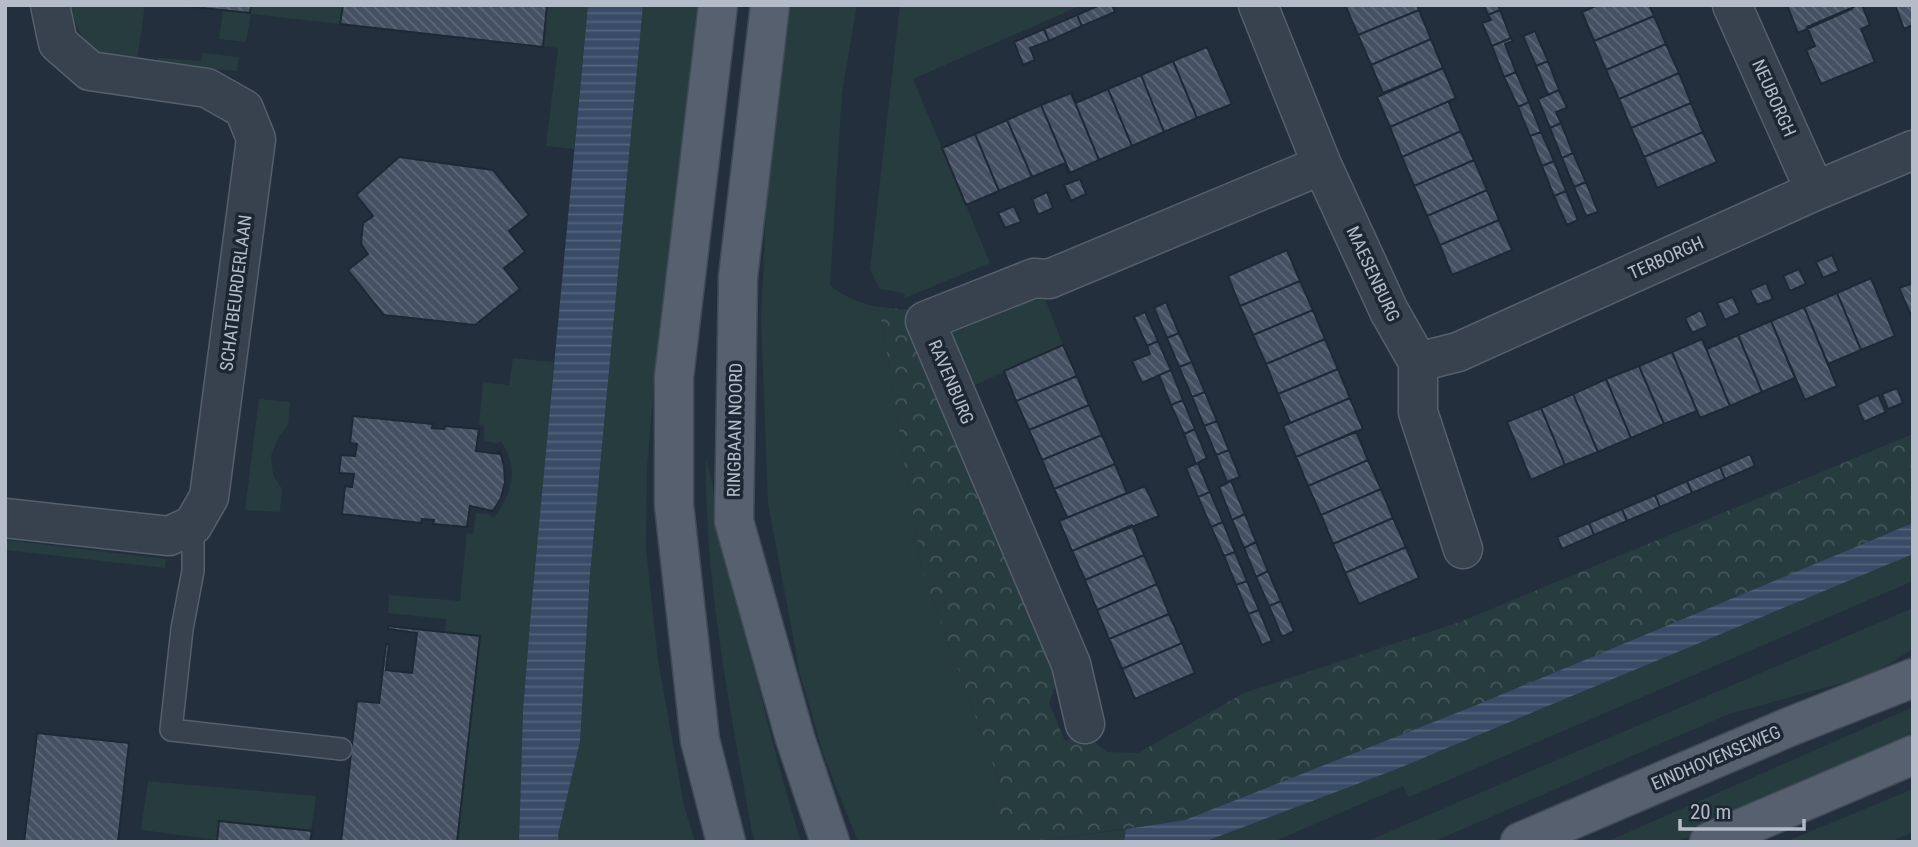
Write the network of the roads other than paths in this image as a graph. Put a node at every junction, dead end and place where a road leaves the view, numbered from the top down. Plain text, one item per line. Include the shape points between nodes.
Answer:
1 (50, 5) edge
2 (718, 5) edge
3 (770, 5) edge
4 (1258, 5) edge
5 (1732, 5) edge
6 (1913, 150) edge
7 (1322, 165) junction
8 (1815, 191) junction
9 (1418, 362) junction
10 (5, 517) edge
11 (193, 525) junction
12 (1463, 549) dead end
13 (1913, 678) edge
14 (1085, 724) dead end
15 (341, 748) dead end
16 (1913, 755) edge
17 (726, 842) edge
18 (830, 842) edge
19 (1520, 842) edge
20 (1709, 842) edge

1 - 11 street, SCHATBEURDERLAAN via 58,43 90,71 207,88 244,109 256,139 209,497
2 - 17 main road via 674,377 674,505 700,740
3 - 18 main road, RINGBAAN NOORD via 738,277 734,521 795,738
4 - 7 street, MAESENBURG
5 - 8 street, NEUBORGH
6 - 8 street, TERBORGH
7 - 9 street, MAESENBURG via 1389,312
7 - 14 street, RAVENBURG via 1049,279 1034,278 925,321 1071,664
8 - 9 street, TERBORGH via 1458,352
9 - 12 street via 1418,412
10 - 11 street via 169,536
11 - 15 lane via 193,571 171,730
13 - 19 main road, EINDHOVENSEWEG
16 - 20 main road

